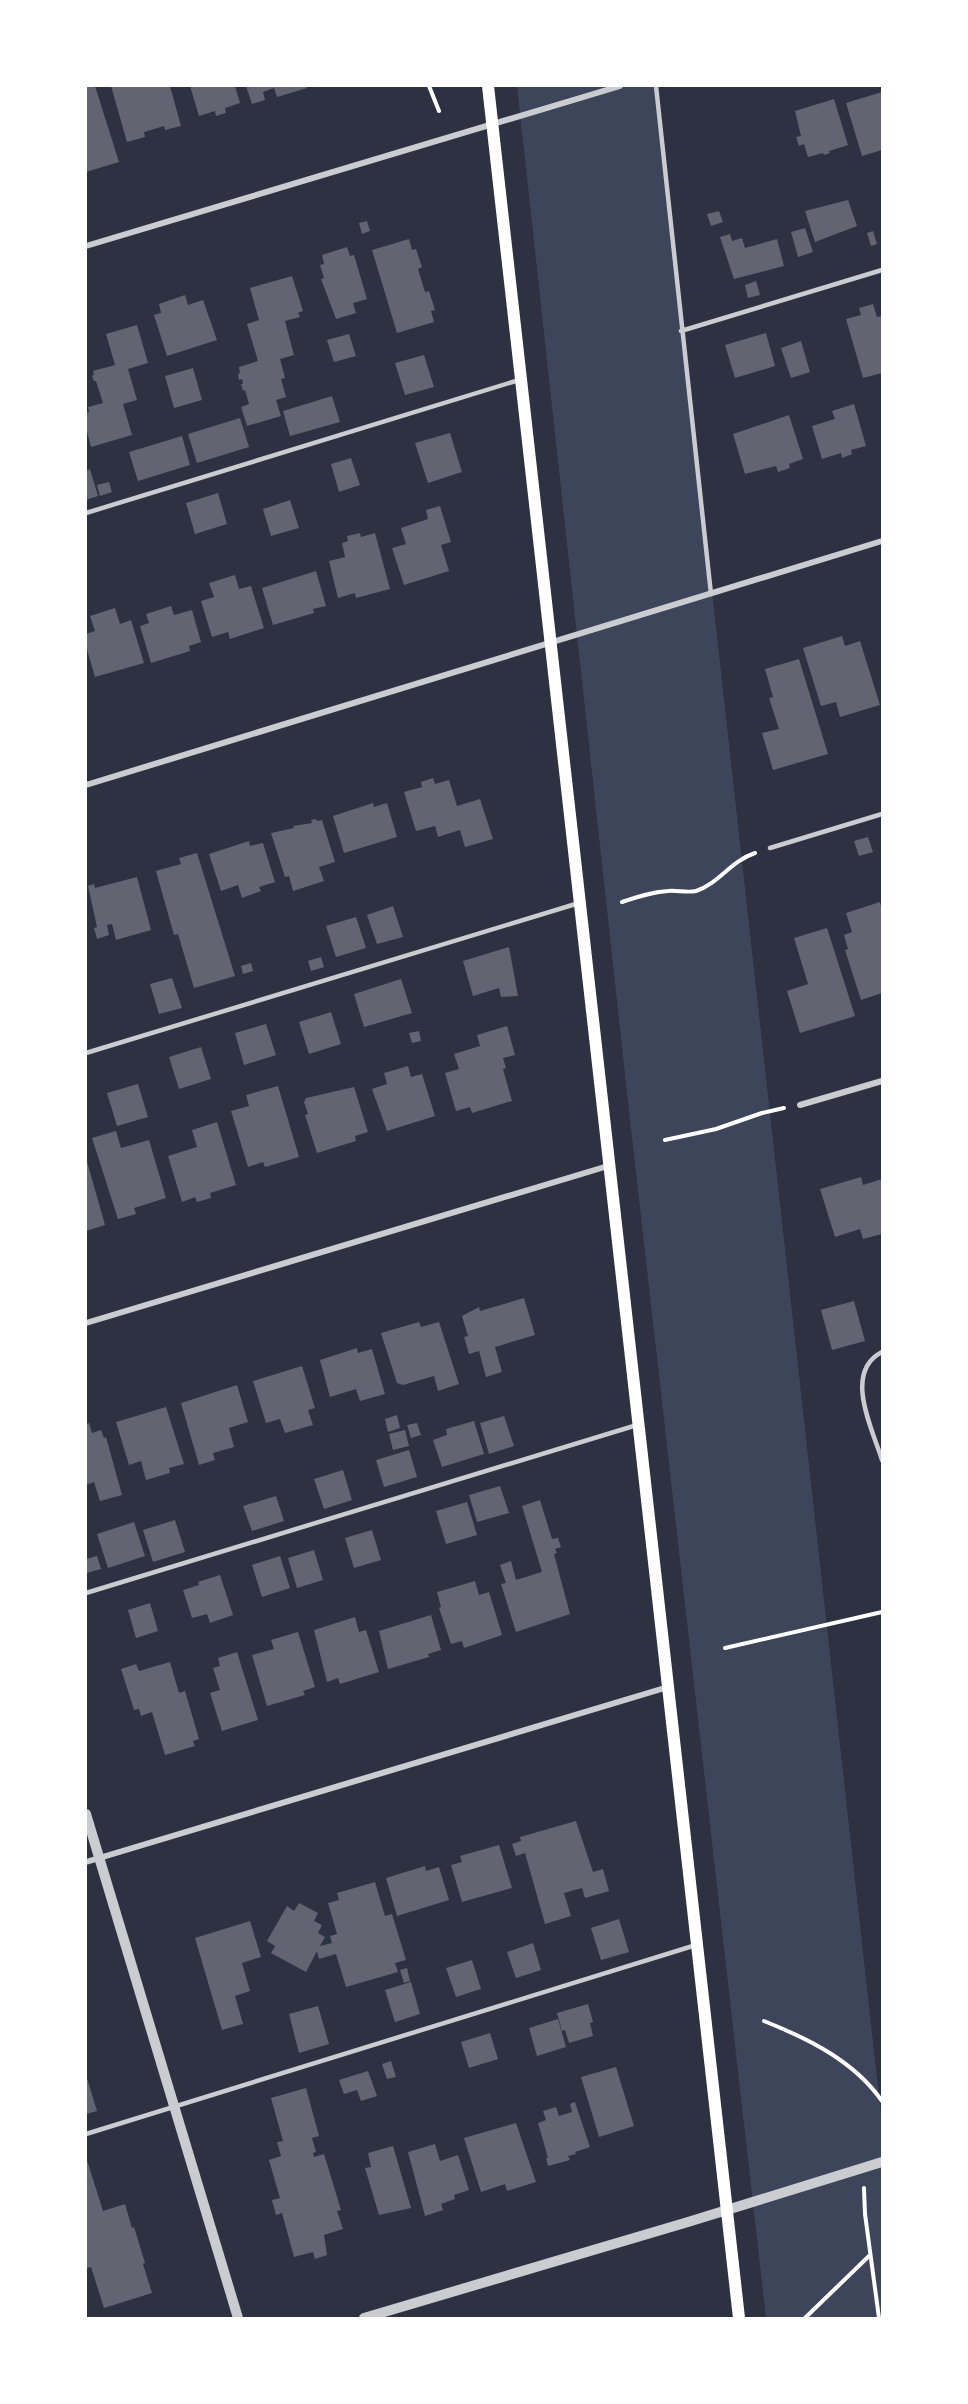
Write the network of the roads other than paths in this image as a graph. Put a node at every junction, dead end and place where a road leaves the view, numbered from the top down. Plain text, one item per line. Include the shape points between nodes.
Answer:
1 (488, 86) edge
2 (620, 86) edge
3 (656, 86) edge
4 (492, 124) junction
5 (86, 246) edge
6 (882, 270) edge
7 (681, 331) junction
8 (522, 379) junction
9 (86, 513) edge
10 (882, 541) edge
11 (711, 594) junction
12 (551, 642) junction
13 (86, 785) edge
14 (882, 814) edge
15 (770, 848) road end
16 (580, 902) junction
17 (86, 1053) edge
18 (882, 1080) edge
19 (800, 1105) road end
20 (608, 1166) junction
21 (86, 1323) edge
22 (882, 1352) edge
23 (638, 1424) junction
24 (882, 1460) edge
25 (86, 1593) edge
26 (668, 1686) junction
27 (86, 1814) edge
28 (99, 1858) junction
29 (86, 1862) edge
30 (696, 1945) junction
31 (174, 2108) junction
32 (86, 2134) edge
33 (882, 2162) edge
34 (728, 2209) junction
35 (238, 2319) edge
36 (364, 2319) edge
37 (740, 2319) edge

1 - 4 main road
2 - 4 street
3 - 7 lane
4 - 5 street
4 - 8 main road
6 - 7 lane
7 - 11 lane
8 - 9 lane
8 - 12 main road
10 - 11 street
11 - 12 street
12 - 13 street
12 - 16 main road
14 - 15 lane
16 - 17 lane
16 - 20 main road
18 - 19 street
20 - 21 street
20 - 23 main road
22 - 24 lane via 865,1367 862,1383 864,1403
23 - 25 lane
23 - 26 main road
26 - 28 street
26 - 30 main road
27 - 28 street
28 - 29 street
28 - 31 street
30 - 31 lane
30 - 34 main road
31 - 32 lane
31 - 35 street
33 - 34 street
34 - 36 street
34 - 37 main road

